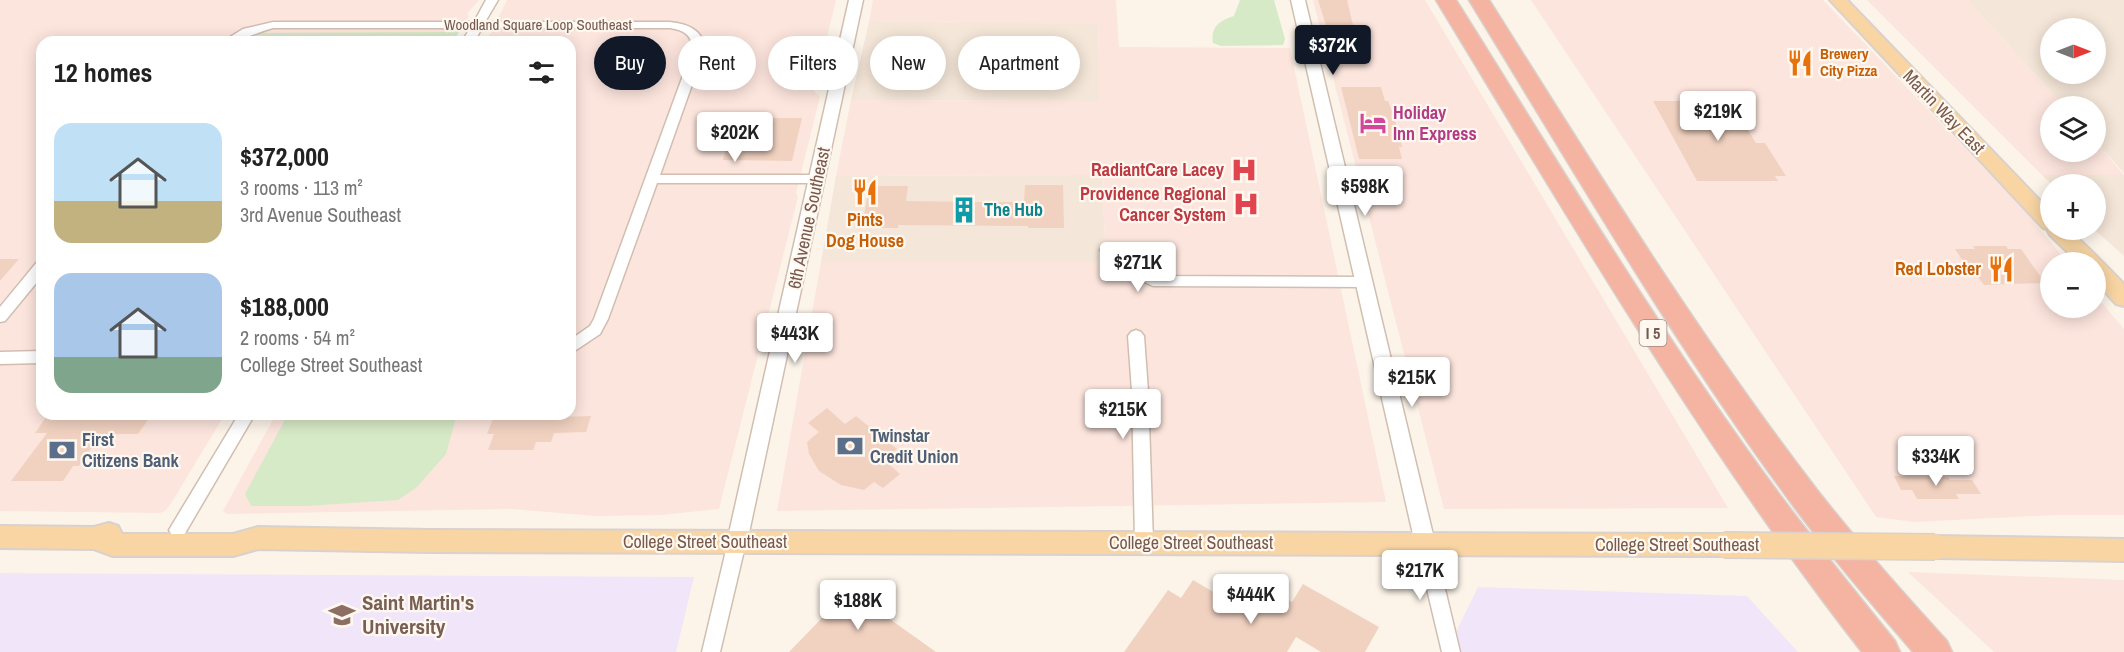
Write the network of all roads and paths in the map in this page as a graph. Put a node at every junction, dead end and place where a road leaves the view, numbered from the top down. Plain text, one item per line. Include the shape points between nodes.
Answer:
1 (492, 0) edge
2 (856, 0) edge
3 (1298, 0) edge
4 (1446, 0) edge
5 (1479, 0) edge
6 (1838, 0) edge
7 (478, 24) junction
8 (238, 36) edge
9 (471, 36) edge
10 (652, 179) junction
11 (817, 179) junction
12 (2040, 212) edge
13 (2067, 240) edge
14 (1107, 250) dead end
15 (2080, 252) edge
16 (36, 273) edge
17 (2106, 278) edge
18 (1363, 282) junction
19 (2118, 291) edge
20 (2124, 308) edge
21 (0, 317) edge
22 (1136, 336) dead end
23 (576, 344) edge
24 (36, 357) edge
25 (0, 358) edge
26 (244, 420) edge
27 (178, 530) junction
28 (0, 537) edge
29 (94, 538) junction
30 (258, 538) junction
31 (737, 542) junction
32 (1144, 542) junction
33 (1425, 543) junction
34 (2124, 550) edge
35 (1864, 574) junction
36 (711, 652) edge
37 (1451, 652) edge
38 (1882, 652) edge
39 (1935, 652) edge
40 (1951, 652) edge

1 - 7 street
2 - 11 street, 6th Avenue Southeast
3 - 18 street
4 - 38 highway, I 5 via 1659,343 1829,588
5 - 35 highway, I 5 via 1693,340 1772,454
6 - 12 main road, Martin Way East
7 - 8 street, Woodland Square Loop Southeast via 273,25
7 - 9 street
7 - 10 street, Woodland Square Loop Southeast via 670,25 693,32 699,48
10 - 11 street
10 - 23 street, Woodland Square Loop Southeast via 601,319 595,330
11 - 31 street, 6th Avenue Southeast
13 - 15 main road
14 - 18 street via 1134,254 1140,262 1140,272 1153,281
16 - 21 street
17 - 19 main road
18 - 33 street
19 - 20 main road
22 - 32 street
24 - 25 street
26 - 27 street
27 - 29 main road, College Street Southeast via 123,530
27 - 30 main road, College Street Southeast via 242,530
28 - 29 main road, College Street Southeast
29 - 30 main road, College Street Southeast via 113,545 233,545
30 - 31 main road, College Street Southeast
31 - 32 main road, College Street Southeast
31 - 36 street
32 - 33 main road, College Street Southeast
33 - 34 main road, College Street Southeast, bridge
33 - 37 street
35 - 39 highway, I 5
35 - 40 highway

